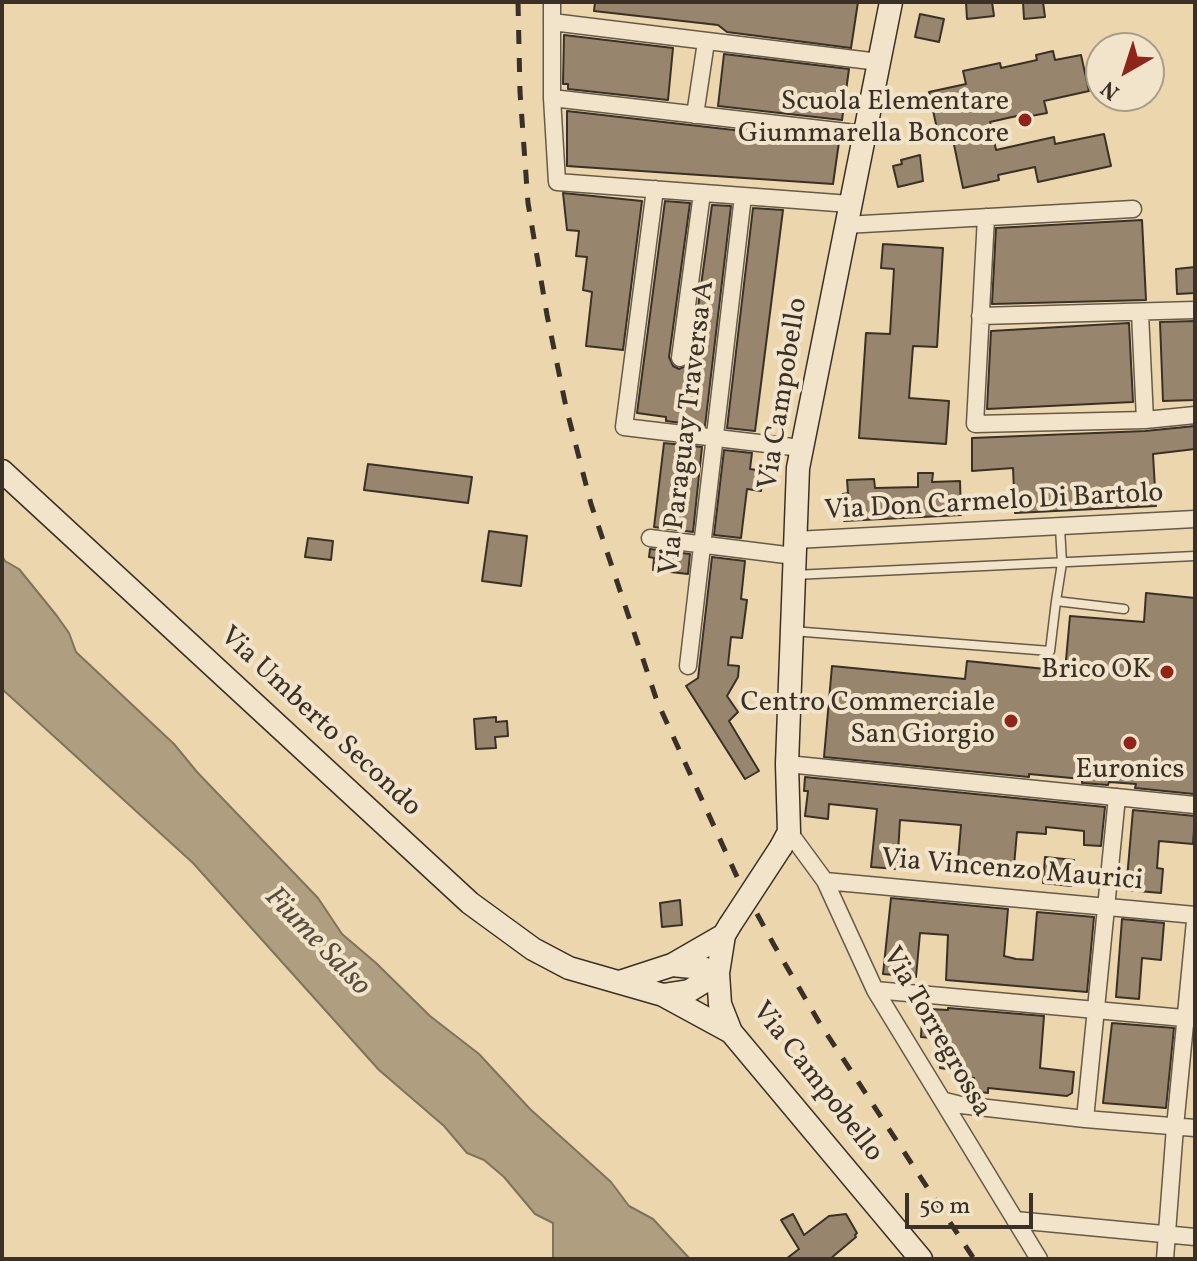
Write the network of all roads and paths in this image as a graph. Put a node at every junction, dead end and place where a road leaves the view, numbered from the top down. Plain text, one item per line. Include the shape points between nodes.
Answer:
1 (552, 2) edge
2 (891, 2) edge
3 (552, 22) junction
4 (706, 42) junction
5 (879, 62) junction
6 (552, 98) junction
7 (695, 115) junction
8 (864, 134) junction
9 (655, 189) junction
10 (702, 193) junction
11 (743, 196) junction
12 (1133, 209) dead end
13 (848, 214) junction
14 (986, 217) junction
15 (1195, 310) edge
16 (1140, 313) junction
17 (980, 316) junction
18 (680, 358) dead end
19 (1195, 415) edge
20 (1145, 420) junction
21 (715, 437) junction
22 (801, 448) junction
23 (2, 471) edge
24 (1195, 519) edge
25 (1060, 528) junction
26 (650, 538) dead end
27 (702, 544) junction
28 (1195, 556) edge
29 (794, 557) junction
30 (1062, 563) junction
31 (1056, 601) junction
32 (1124, 609) dead end
33 (792, 631) junction
34 (688, 666) dead end
35 (787, 764) junction
36 (1117, 797) junction
37 (1195, 805) edge
38 (785, 839) junction
39 (825, 881) junction
40 (1106, 907) junction
41 (1195, 918) edge
42 (727, 930) junction
43 (672, 965) junction
44 (718, 973) junction
45 (619, 982) junction
46 (875, 990) junction
47 (663, 995) junction
48 (1096, 1010) junction
49 (1190, 1018) edge
50 (731, 1032) junction
51 (945, 1101) junction
52 (1085, 1119) junction
53 (1175, 1127) junction
54 (1195, 1128) edge
55 (1015, 1220) junction
56 (1167, 1234) junction
57 (1195, 1237) edge
58 (921, 1259) edge
59 (1039, 1259) edge
60 (1165, 1259) edge

1 - 3 street
2 - 5 main road, Via Campobello
3 - 4 street
3 - 6 street
4 - 5 street
4 - 7 street
5 - 8 main road, Via Campobello
6 - 7 street
6 - 9 street via 557,182
7 - 8 street
8 - 13 main road, Via Campobello
9 - 10 street
9 - 21 street via 624,427
10 - 11 street
10 - 18 street
11 - 13 street
11 - 21 street, Via Paraguay Traversa A
12 - 14 street
13 - 14 street
13 - 22 main road, Via Campobello
14 - 17 street
15 - 16 street
16 - 17 street
16 - 20 street
17 - 20 street via 975,424
19 - 20 street
21 - 22 street
21 - 27 street, Via Paraguay Traversa A
22 - 29 main road, Via Campobello
23 - 45 main road, Via Umberto Secondo via 470,903 533,949 569,968
24 - 25 street, Via Don Carmelo Di Bartolo
25 - 29 street, Via Don Carmelo Di Bartolo
25 - 30 lane
26 - 27 street, Via Don Carmelo Di Bartolo
27 - 29 street, Via Don Carmelo Di Bartolo
27 - 34 street, Via Paraguay Traversa A
28 - 30 lane
29 - 30 lane
29 - 33 main road, Via Campobello
30 - 31 lane
31 - 32 lane
31 - 33 lane via 1050,651
33 - 35 main road, Via Campobello
35 - 36 street
35 - 38 main road, Via Campobello
36 - 37 street
36 - 40 street
38 - 39 street, Via Torregrossa
38 - 42 main road, bridge
39 - 40 street, Via Vincenzo Maurici
39 - 46 street, Via Torregrossa
40 - 41 street, Via Vincenzo Maurici
40 - 48 street
41 - 49 street
42 - 43 main road
42 - 44 main road, Via Campobello
43 - 44 main road
43 - 45 main road
44 - 47 main road via 689,991
44 - 50 main road, Via Campobello via 720,1004
45 - 47 main road, Via Umberto Secondo
46 - 48 street
46 - 51 street, Via Torregrossa
47 - 50 main road, Via Umberto Secondo
48 - 49 street
48 - 52 street
49 - 53 street
50 - 58 main road, Via Campobello
51 - 52 street
51 - 55 street, Via Torregrossa
52 - 53 street
53 - 54 street
53 - 56 street
55 - 56 street
55 - 59 street, Via Torregrossa
56 - 57 street
56 - 60 street

